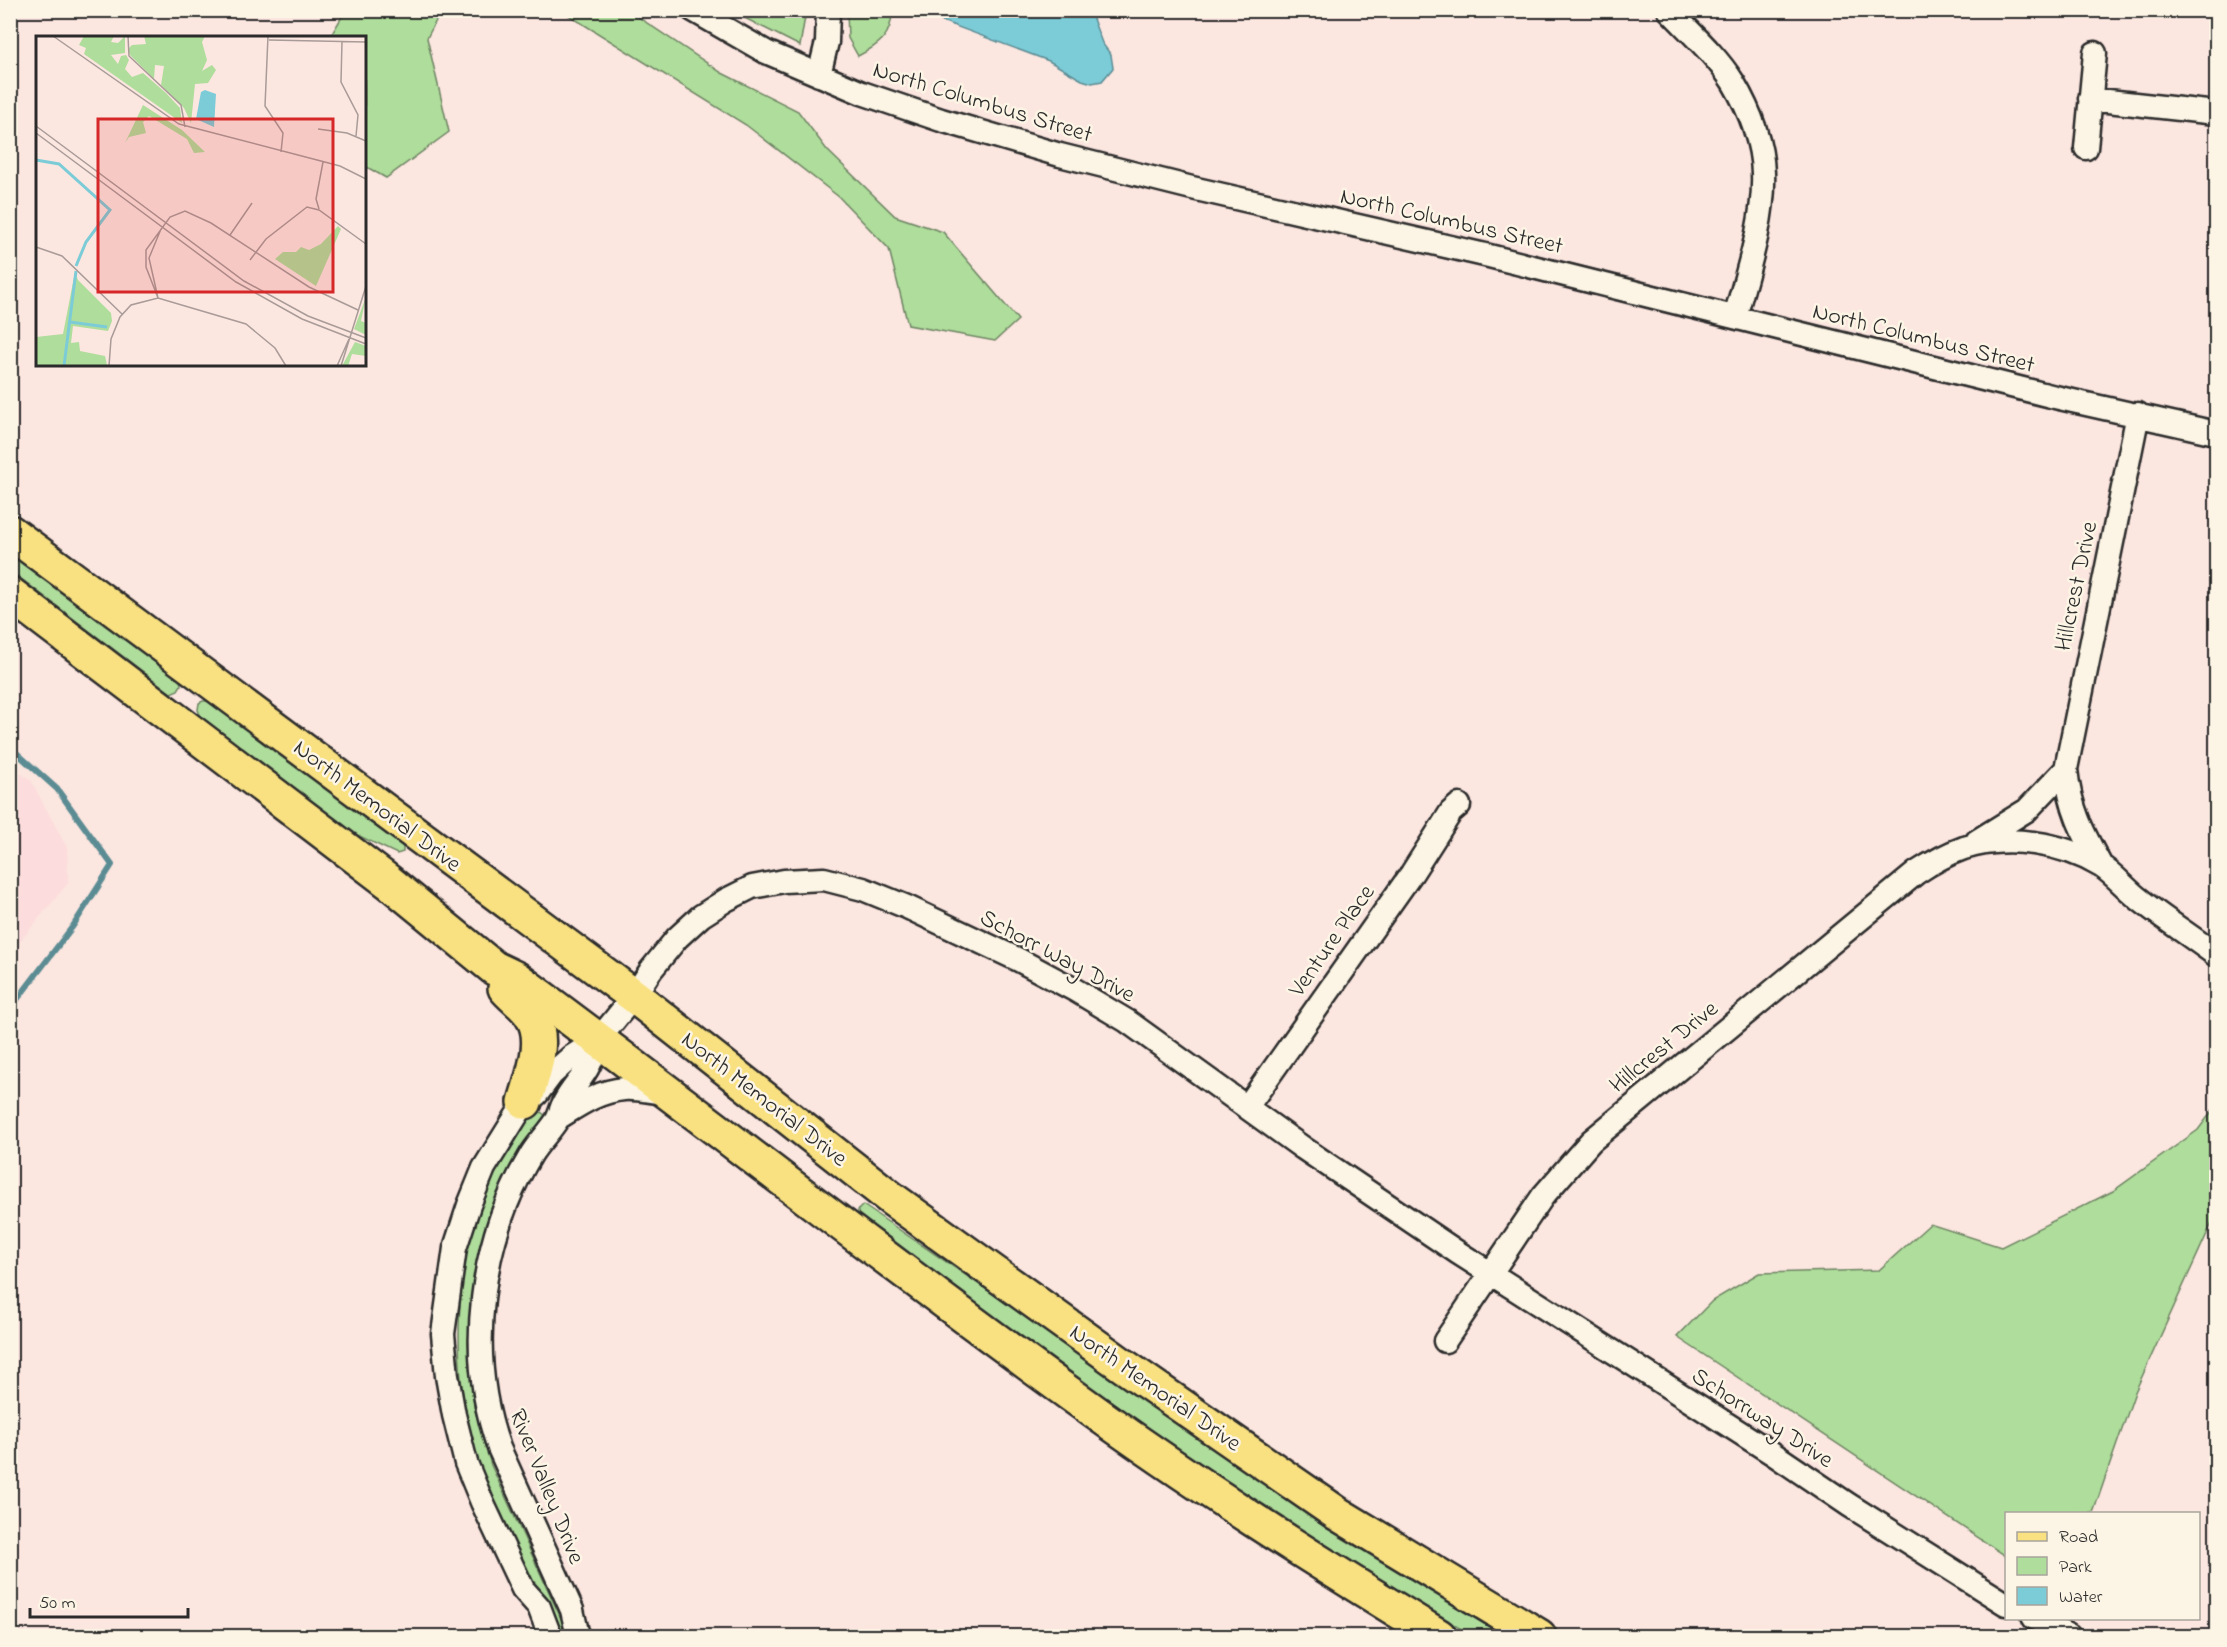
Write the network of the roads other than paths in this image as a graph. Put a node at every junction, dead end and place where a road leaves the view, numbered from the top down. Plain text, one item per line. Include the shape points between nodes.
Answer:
1 (693, 10) edge
2 (828, 10) edge
3 (1669, 10) edge
4 (2095, 52) dead end
5 (819, 75) junction
6 (2090, 99) junction
7 (2217, 113) edge
8 (2086, 148) dead end
9 (1735, 317) junction
10 (2138, 414) junction
11 (2217, 433) edge
12 (10, 508) edge
13 (10, 532) edge
14 (10, 594) edge
15 (147, 633) junction
16 (2067, 777) junction
17 (1459, 805) dead end
18 (1967, 847) junction
19 (2101, 866) junction
20 (2217, 955) edge
21 (494, 968) junction
22 (634, 996) junction
23 (599, 1039) junction
24 (671, 1094) junction
25 (525, 1102) junction
26 (1247, 1107) junction
27 (558, 1118) junction
28 (1491, 1274) junction
29 (1445, 1341) dead end
30 (523, 1589) junction
31 (2005, 1603) edge
32 (572, 1610) junction
33 (2038, 1620) edge
34 (533, 1636) edge
35 (550, 1636) edge
36 (578, 1636) edge
37 (588, 1636) edge
38 (1439, 1636) edge
39 (1539, 1636) edge
40 (2069, 1636) edge

1 - 5 street, North Columbus Street
2 - 5 street via 827,42
3 - 9 street via 1707,48 1733,82 1756,135 1763,173 1759,216
4 - 6 street
5 - 9 street, North Columbus Street via 941,120 1060,155
6 - 7 street
6 - 8 street
9 - 10 street, North Columbus Street
10 - 11 street, North Columbus Street
10 - 16 street, Hillcrest Drive
12 - 15 main road via 85,565
13 - 15 main road, North Memorial Drive
14 - 21 main road via 389,882
15 - 22 main road, North Memorial Drive
16 - 18 street, Hillcrest Drive via 2027,810
16 - 19 street via 2079,825
17 - 26 street, Venture Place
18 - 19 street, Hillcrest Drive via 2030,843 2072,853
18 - 28 street, Hillcrest Drive via 1916,873 1591,1141 1543,1196
19 - 20 street via 2138,899
21 - 23 main road via 518,978
21 - 25 main road via 506,990 534,1018 538,1050
22 - 23 street, Schorr Way Drive
22 - 26 street, Schorr Way Drive via 677,938 726,900 752,886 824,879 907,907 1076,990
22 - 39 main road, North Memorial Drive via 892,1199 1121,1364 1338,1514
23 - 24 main road
23 - 25 street via 571,1057
23 - 27 street, River Valley Drive via 589,1066 563,1103
24 - 27 street, River Valley Drive via 609,1091
24 - 38 main road via 1087,1406 1311,1557
25 - 30 street via 484,1168 469,1205 455,1248 443,1334 448,1386 466,1463
26 - 28 street, Schorr Way Drive
27 - 32 street, River Valley Drive via 533,1152 504,1212 484,1295 481,1348 490,1423
28 - 29 street, Hillcrest Drive
28 - 31 street, Schorrway Drive
30 - 34 street
30 - 35 street via 539,1607
32 - 36 street, River Valley Drive
32 - 37 street
33 - 40 street

